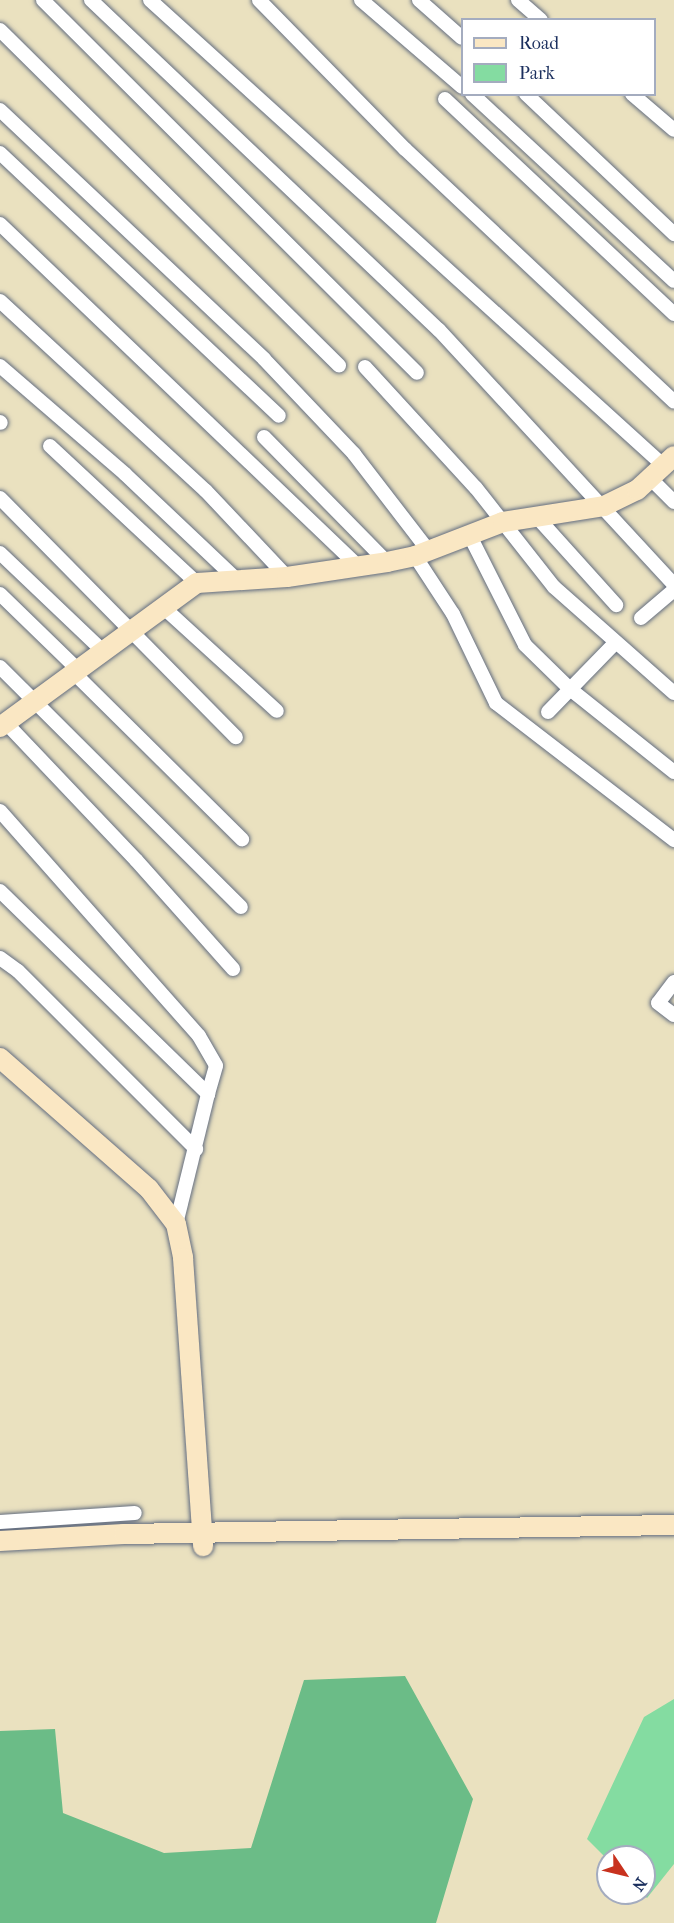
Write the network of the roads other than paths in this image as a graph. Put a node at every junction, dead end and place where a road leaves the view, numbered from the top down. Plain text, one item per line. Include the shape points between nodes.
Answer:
1 (43, 0) edge
2 (91, 0) edge
3 (150, 0) edge
4 (260, 0) edge
5 (361, 0) edge
6 (419, 0) edge
7 (518, 0) edge
8 (539, 18) edge
9 (0, 30) edge
10 (461, 37) edge
11 (461, 85) edge
12 (467, 96) edge
13 (473, 96) edge
14 (528, 96) edge
15 (634, 96) edge
16 (445, 99) dead end
17 (0, 110) edge
18 (459, 112) junction
19 (674, 130) edge
20 (0, 153) edge
21 (0, 224) edge
22 (674, 234) edge
23 (674, 280) edge
24 (0, 301) edge
25 (674, 314) edge
26 (0, 366) edge
27 (339, 366) dead end
28 (365, 368) dead end
29 (417, 373) dead end
30 (674, 402) edge
31 (279, 416) dead end
32 (264, 437) dead end
33 (50, 446) dead end
34 (663, 467) edge
35 (0, 498) edge
36 (674, 502) edge
37 (604, 506) junction
38 (536, 516) junction
39 (503, 522) junction
40 (470, 536) junction
41 (0, 553) edge
42 (422, 553) junction
43 (387, 562) junction
44 (359, 567) junction
45 (287, 576) junction
46 (237, 580) junction
47 (197, 583) junction
48 (672, 593) edge
49 (0, 594) edge
50 (616, 605) dead end
51 (163, 607) junction
52 (641, 618) dead end
53 (130, 630) junction
54 (615, 642) junction
55 (102, 650) junction
56 (0, 667) edge
57 (75, 670) junction
58 (570, 689) junction
59 (674, 693) edge
60 (34, 702) junction
61 (277, 711) dead end
62 (548, 712) dead end
63 (3, 725) edge
64 (236, 737) dead end
65 (674, 772) edge
66 (0, 811) edge
67 (242, 839) dead end
68 (674, 840) edge
69 (0, 891) edge
70 (241, 907) dead end
71 (0, 958) edge
72 (233, 969) dead end
73 (674, 982) edge
74 (674, 1015) edge
75 (0, 1058) edge
76 (208, 1094) junction
77 (195, 1149) junction
78 (176, 1224) junction
79 (135, 1513) dead end
80 (0, 1522) edge
81 (674, 1525) edge
82 (674, 1538) edge
83 (203, 1540) junction
84 (0, 1541) edge
85 (0, 1554) edge

1 - 29 street
2 - 37 street via 439,330
3 - 34 street
4 - 30 street via 405,149
5 - 11 street
6 - 10 street
7 - 8 street
9 - 27 street
12 - 18 street
13 - 23 street
14 - 22 street
15 - 19 street
16 - 18 street
17 - 42 street via 264,359 354,454
18 - 25 street
20 - 31 street
21 - 44 street
24 - 45 street via 206,491
26 - 46 street via 117,466
28 - 39 street
32 - 43 street
33 - 47 street
34 - 36 street
34 - 37 street via 622,499
35 - 53 street
37 - 38 street
37 - 48 street
38 - 39 street
38 - 50 street
39 - 40 street
39 - 54 street via 554,587
40 - 42 street
40 - 58 street via 525,645
41 - 55 street
42 - 43 street
42 - 68 street via 496,703
43 - 44 street
44 - 45 street
45 - 46 street
46 - 47 street
47 - 51 street
48 - 52 street
49 - 57 street
51 - 53 street
51 - 61 street
53 - 55 street
53 - 64 street
54 - 58 street
54 - 59 street
55 - 57 street
56 - 60 street
57 - 60 street
57 - 67 street
58 - 62 street
58 - 65 street
60 - 63 street
60 - 70 street
63 - 72 street via 136,860
66 - 76 street via 199,1036 216,1066
69 - 76 street
71 - 77 street via 18,971
73 - 74 street via 658,1003
75 - 78 street via 149,1189
76 - 77 street
77 - 78 street
78 - 83 street via 183,1258
79 - 80 street
81 - 83 street
82 - 83 street
83 - 84 street
83 - 85 street

